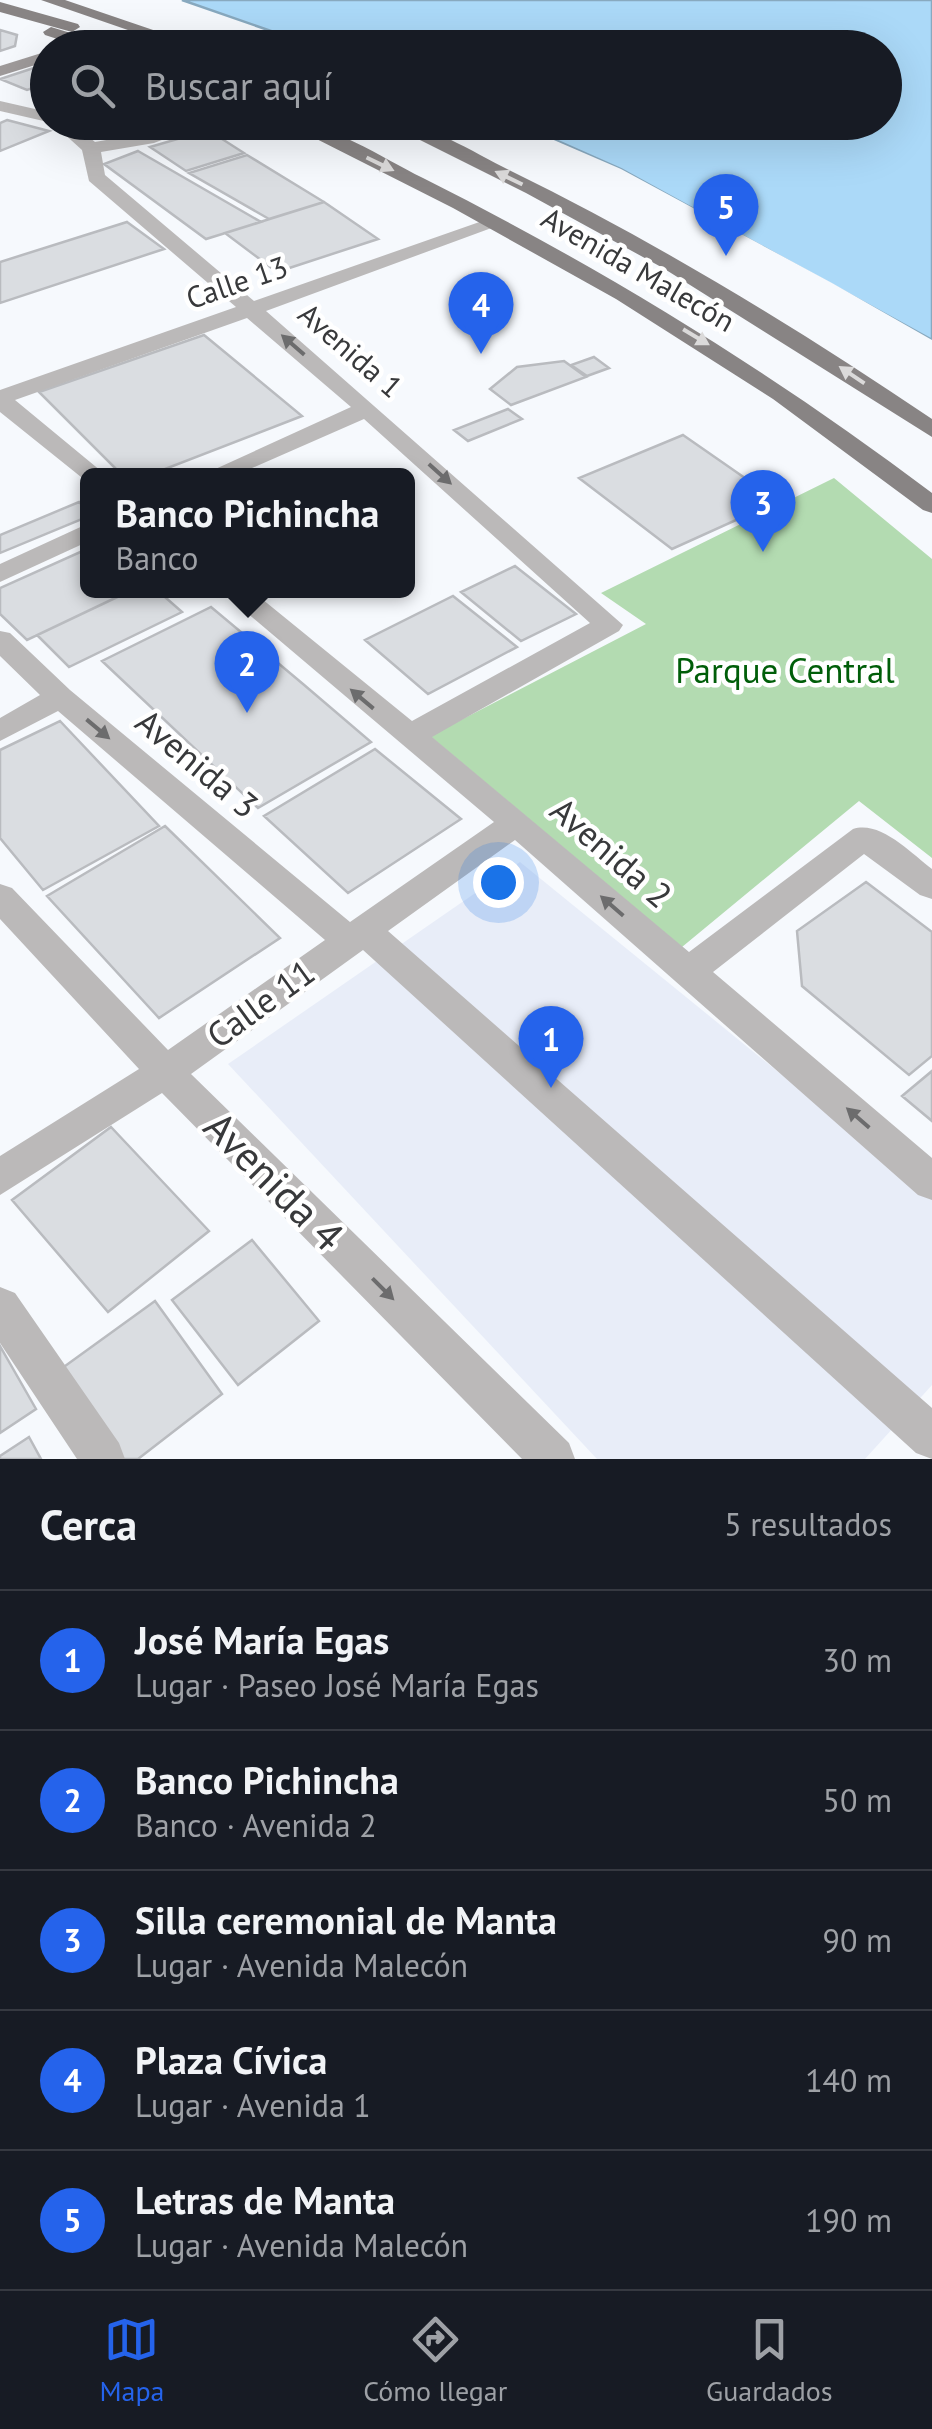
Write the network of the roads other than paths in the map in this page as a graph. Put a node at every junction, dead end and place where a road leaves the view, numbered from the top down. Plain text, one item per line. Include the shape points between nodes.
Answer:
1 (48, 0) edge
2 (0, 7) edge
3 (0, 18) edge
4 (39, 30) edge
5 (80, 30) edge
6 (142, 30) edge
7 (30, 62) edge
8 (0, 71) edge
9 (0, 106) edge
10 (30, 114) edge
11 (81, 140) edge
12 (142, 140) edge
13 (331, 140) edge
14 (430, 140) edge
15 (90, 148) junction
16 (494, 223) junction
17 (252, 309) junction
18 (0, 399) edge
19 (367, 409) junction
20 (932, 430) edge
21 (85, 468) edge
22 (231, 468) edge
23 (932, 504) edge
24 (80, 535) edge
25 (0, 574) edge
26 (243, 598) edge
27 (0, 640) edge
28 (60, 697) junction
29 (0, 731) edge
30 (408, 737) junction
31 (516, 823) junction
32 (932, 886) edge
33 (0, 898) edge
34 (356, 936) junction
35 (687, 972) junction
36 (165, 1072) junction
37 (0, 1178) edge
38 (932, 1182) edge
39 (0, 1307) edge
40 (932, 1436) edge
41 (932, 1444) edge
42 (103, 1459) edge
43 (553, 1459) edge
44 (918, 1459) edge

1 - 6 main road
2 - 5 main road
3 - 4 main road
7 - 8 street
9 - 10 street
11 - 15 street, Avenida 1
12 - 15 street
13 -> 16 main road, Avenida Malecón
20 -> 14 main road, Avenida Malecón via 824,356 656,256
15 - 17 street, Avenida 1 via 96,176
16 - 17 street, Calle 13
16 -> 23 main road, Avenida Malecón via 745,367
17 - 18 street, Calle 13
19 -> 17 street, Avenida 1
18 - 21 street
19 - 22 street
19 -> 30 street, Avenida 1 via 609,625
24 - 25 street
30 -> 26 street, Avenida 2
27 - 28 street, Avenida 3
28 - 29 street
28 -> 34 street, Avenida 3
30 - 31 street, Avenida 2
31 - 34 street, Calle 11
35 -> 31 street, Avenida 2
32 - 35 street via 864,838
33 - 36 street, Avenida 4
34 - 36 street, Calle 11
34 - 40 street, Avenida 3
38 -> 35 street, Avenida 2
36 - 37 street, Calle 11
36 -> 43 street, Avenida 4
39 - 42 street
41 - 44 street

